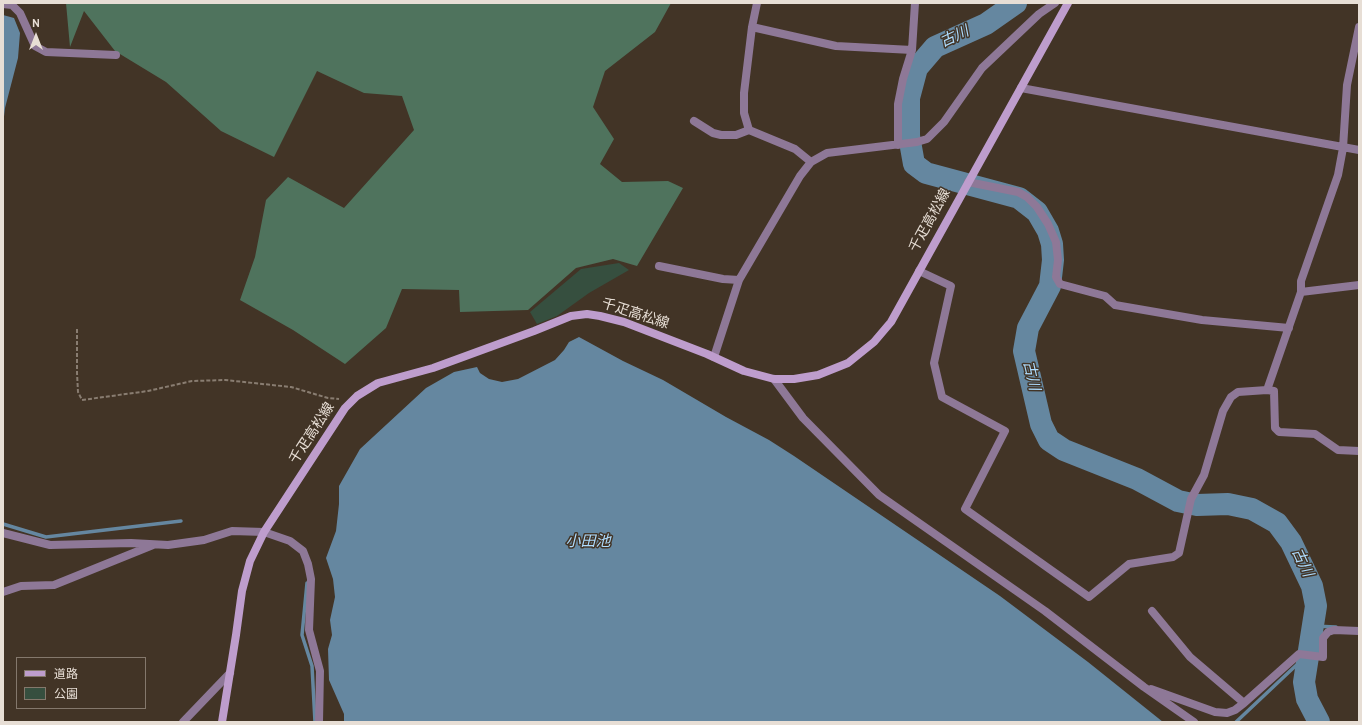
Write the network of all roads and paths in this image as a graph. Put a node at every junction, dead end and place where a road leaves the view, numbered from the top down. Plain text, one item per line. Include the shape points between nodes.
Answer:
1 (757, 3) edge
2 (915, 3) edge
3 (1055, 3) edge
4 (1068, 3) edge
5 (3, 4) edge
6 (752, 27) junction
7 (1359, 27) edge
8 (912, 50) junction
9 (116, 55) dead end
10 (1021, 88) junction
11 (694, 121) dead end
12 (748, 130) junction
13 (901, 144) junction
14 (1343, 148) junction
15 (1359, 150) edge
16 (811, 162) junction
17 (968, 182) junction
18 (659, 266) dead end
19 (918, 271) junction
20 (739, 280) junction
21 (1359, 285) edge
22 (1301, 292) junction
23 (1289, 328) junction
24 (77, 329) dead end
25 (714, 357) junction
26 (774, 379) junction
27 (1267, 390) junction
28 (351, 401) junction
29 (1359, 451) edge
30 (264, 532) junction
31 (3, 533) edge
32 (156, 544) junction
33 (3, 592) edge
34 (1152, 611) dead end
35 (1359, 631) edge
36 (230, 674) junction
37 (1144, 687) junction
38 (1244, 703) junction
39 (183, 722) edge
40 (222, 722) edge
41 (319, 722) edge
42 (1194, 722) edge

1 - 6 street
2 - 8 street
3 - 13 street via 1039,14 982,68 944,122 927,140
4 - 10 main road, 千疋高松線
5 - 9 street via 12,5 20,13 35,46 46,52
6 - 8 street via 836,46
6 - 12 street via 744,93 744,112
7 - 14 street via 1347,85
8 - 13 street via 898,104
10 - 14 street
10 - 17 main road, 千疋高松線
11 - 12 street via 721,135 736,135
12 - 16 street via 795,149
13 - 16 street via 827,153
14 - 15 street
14 - 22 street via 1338,175 1301,281
16 - 20 street via 800,176
17 - 19 main road, 千疋高松線
17 - 23 street via 1018,192 1037,207 1056,242 1056,277 1060,284 1105,296 1115,305 1202,320
18 - 20 street via 723,280
19 - 26 main road, 千疋高松線 via 891,322 874,342 848,363 818,375
19 - 27 street via 951,286 934,363 942,397 1004,431 965,509 1089,597 1129,564 1173,557 1179,553 1191,499 1204,475 1223,411 1230,397 1238,392
20 - 25 street
21 - 22 street
22 - 23 street
23 - 27 street
24 - 28 path via 78,392 82,400 148,391 192,381 225,380 291,387 328,398
25 - 26 main road, 千疋高松線 via 744,371
25 - 28 main road, 千疋高松線 via 624,322 587,314 571,316 433,368 378,383
26 - 37 street via 803,418 879,495 1045,611
27 - 29 street via 1274,391 1275,428 1279,432 1315,434 1338,450
28 - 30 main road, 千疋高松線
30 - 32 street via 232,531 204,540
30 - 36 main road, 千疋高松線 via 250,561 242,591
30 - 41 street via 290,541 303,551 308,564 311,579 309,630 320,671
31 - 32 street via 50,545
32 - 33 street via 54,585 21,586
34 - 38 street via 1190,657
35 - 38 street via 1328,632 1323,638 1323,657 1300,654
36 - 39 street
36 - 40 main road, 千疋高松線
37 - 38 street via 1215,712 1235,710
37 - 42 street

